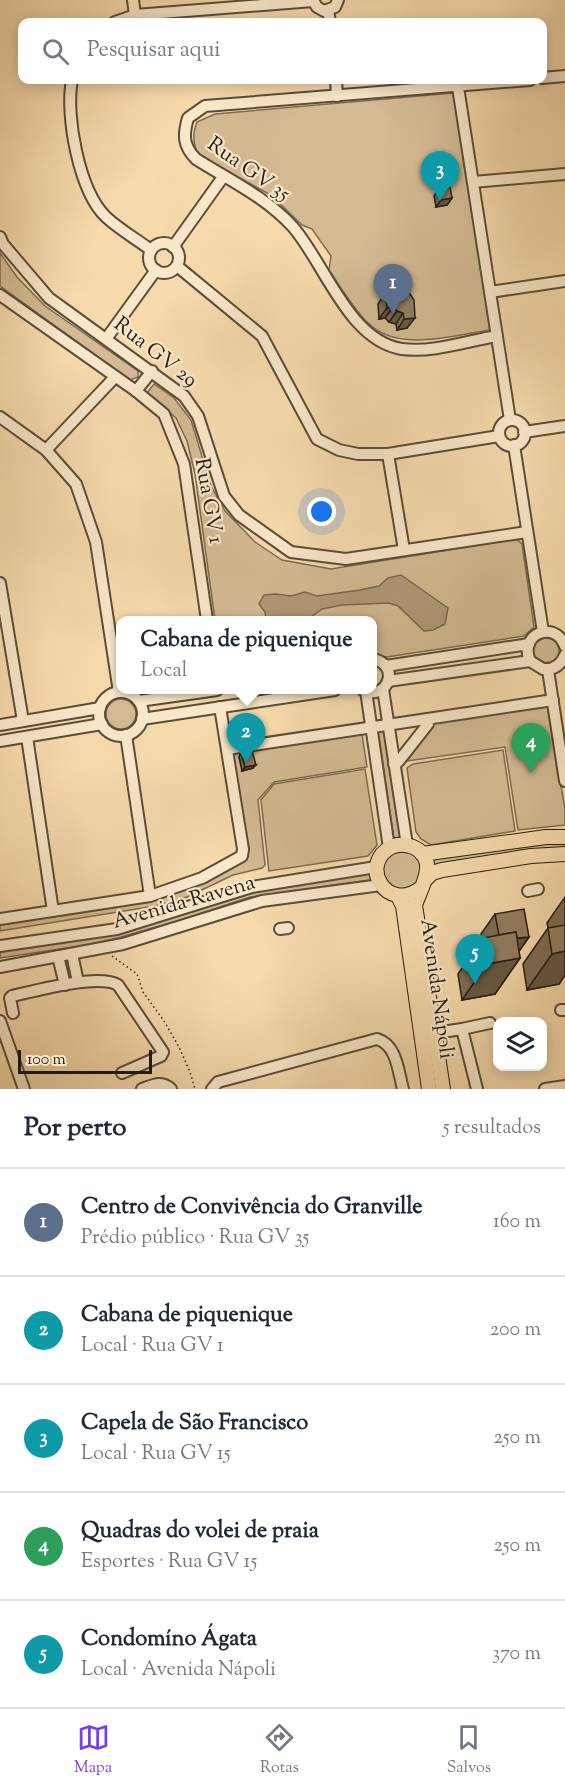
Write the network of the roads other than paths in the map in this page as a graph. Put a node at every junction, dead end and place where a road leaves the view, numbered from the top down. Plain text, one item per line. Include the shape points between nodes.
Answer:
1 (133, 0) edge
2 (338, 0) edge
3 (313, 1) edge
4 (231, 4) edge
5 (328, 10) junction
6 (135, 15) junction
7 (126, 18) edge
8 (329, 18) edge
9 (565, 76) edge
10 (547, 78) edge
11 (72, 84) edge
12 (336, 84) edge
13 (489, 84) edge
14 (459, 87) junction
15 (337, 96) junction
16 (565, 174) edge
17 (224, 177) junction
18 (473, 182) junction
19 (0, 237) edge
20 (173, 247) junction
21 (151, 250) junction
22 (177, 266) junction
23 (156, 270) junction
24 (565, 281) edge
25 (490, 292) junction
26 (0, 295) edge
27 (497, 336) junction
28 (106, 339) junction
29 (152, 371) junction
30 (115, 377) junction
31 (136, 392) junction
32 (0, 417) edge
33 (510, 420) junction
34 (565, 426) edge
35 (524, 432) junction
36 (499, 436) junction
37 (514, 445) junction
38 (46, 450) junction
39 (388, 454) junction
40 (527, 532) junction
41 (404, 550) junction
42 (0, 583) edge
43 (206, 616) edge
44 (543, 632) junction
45 (528, 644) junction
46 (565, 646) edge
47 (565, 655) edge
48 (377, 660) edge
49 (530, 661) junction
50 (386, 666) junction
51 (548, 670) junction
52 (116, 672) edge
53 (386, 685) junction
54 (377, 691) edge
55 (116, 694) edge
56 (130, 694) edge
57 (189, 694) edge
58 (308, 694) edge
59 (365, 694) edge
60 (553, 700) junction
61 (139, 701) junction
62 (220, 707) junction
63 (100, 708) junction
64 (142, 719) junction
65 (428, 719) junction
66 (23, 721) junction
67 (102, 724) junction
68 (0, 725) edge
69 (388, 725) junction
70 (371, 728) junction
71 (126, 735) junction
72 (27, 736) junction
73 (0, 741) edge
74 (562, 746) edge
75 (227, 749) junction
76 (394, 764) junction
77 (565, 781) edge
78 (565, 837) edge
79 (407, 845) junction
80 (389, 848) junction
81 (422, 854) junction
82 (565, 854) edge
83 (376, 867) junction
84 (423, 884) junction
85 (381, 885) junction
86 (150, 896) junction
87 (398, 896) junction
88 (53, 911) junction
89 (0, 919) edge
90 (0, 946) edge
91 (72, 954) junction
92 (58, 956) junction
93 (0, 967) edge
94 (78, 982) junction
95 (65, 985) junction
96 (13, 1013) dead end
97 (0, 1021) edge
98 (490, 1023) dead end
99 (462, 1029) junction
100 (435, 1033) junction
101 (122, 1073) dead end
102 (24, 1089) edge
103 (142, 1089) edge
104 (171, 1089) edge
105 (212, 1089) edge
106 (403, 1089) edge
107 (429, 1089) edge
108 (443, 1089) edge
109 (477, 1089) edge

1 - 6 street
2 - 5 street
3 - 4 street
3 - 5 street via 320,9
4 - 6 street
5 - 8 street
6 - 7 street
9 - 10 street
11 - 21 street via 72,121 80,171 91,196 105,216
12 - 15 street
13 - 14 street, Rua GV 35
14 - 15 street, Rua GV 35
14 - 18 street
15 - 17 street, Rua GV 35 via 205,106 196,111 188,118 185,143 196,159
16 - 18 street
17 - 20 street
17 - 27 street, Rua GV 35 via 271,206 293,228 361,327 379,341 402,349 429,348
18 - 25 street
19 - 28 street, Rua GV 29 via 49,298
20 - 21 street via 162,244
20 - 22 street
21 - 23 street via 149,262
22 - 23 street via 166,273
22 - 39 street via 262,336 318,439 339,450
23 - 28 street
24 - 25 street
25 - 27 street
26 - 30 street, Rua GV 1
27 - 33 street
28 - 29 street, Rua GV 29
29 - 31 street
29 - 41 street, Rua GV 29 via 184,396 198,417 224,496 239,515 291,552 346,559
30 - 31 street, Rua GV 1
30 - 38 street
31 - 43 street, Rua GV 1 via 164,414 184,464
32 - 38 street
33 - 35 street via 520,423
33 - 36 street via 501,426
34 - 35 street
35 - 37 street
36 - 37 street via 503,442
36 - 39 street
37 - 40 street
38 - 52 street via 76,484 96,542
39 - 41 street
40 - 41 street, Rua GV 29
40 - 44 street
42 - 66 street
44 - 45 street
44 - 46 street via 555,633
45 - 49 street
45 - 50 street
47 - 51 street via 559,665
48 - 50 street
49 - 51 street
49 - 53 street
50 - 53 street
51 - 60 street
53 - 54 street
53 - 69 street
55 - 63 street
56 - 61 street
57 - 61 street
58 - 62 street
59 - 70 street
60 - 65 street
60 - 74 street
61 - 64 street
62 - 64 street
62 - 75 street
63 - 66 street
63 - 67 street
64 - 71 street via 136,730
65 - 69 street
65 - 76 street via 428,724
66 - 68 street
67 - 71 street via 112,734
67 - 72 street
69 - 70 street
69 - 76 street
70 - 75 street
70 - 80 street
71 - 86 street
72 - 73 street
72 - 88 street
74 - 77 street
75 - 86 street via 242,856 202,878
76 - 79 street
78 - 81 main road
79 - 80 main road
79 - 81 main road
80 - 83 main road
81 - 84 main road via 428,870
82 - 84 main road via 442,870 432,873
83 - 85 main road
83 - 90 street, Avenida Ravena via 252,887 117,929
84 - 87 main road via 406,896
84 - 100 main road, Avenida Nápoli via 415,905
85 - 87 main road
85 - 91 street, Avenida Ravena via 262,901 123,944
86 - 88 street
87 - 107 main road, Avenida Nápoli via 403,906
88 - 89 street
91 - 92 street, Avenida Ravena
91 - 94 street
92 - 93 street, Avenida Ravena
92 - 95 street
94 - 95 street
94 - 101 street via 111,981 118,985 163,1052
95 - 96 street via 12,996
97 - 102 street
98 - 99 street
99 - 100 street
99 - 109 street
100 - 108 main road, Avenida Nápoli
103 - 104 street via 160,1083
105 - 106 street via 219,1082 377,1039 386,1041 392,1050

